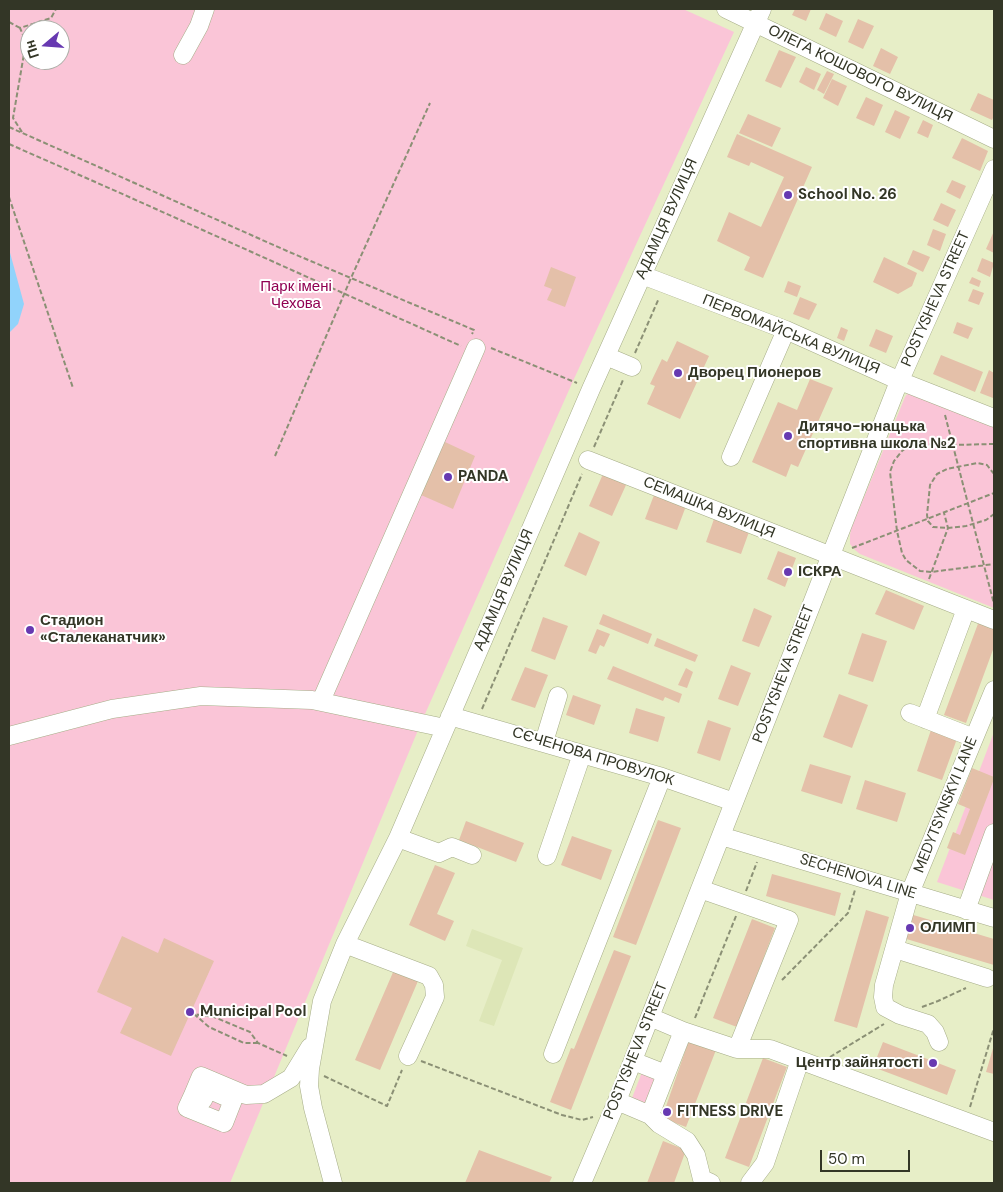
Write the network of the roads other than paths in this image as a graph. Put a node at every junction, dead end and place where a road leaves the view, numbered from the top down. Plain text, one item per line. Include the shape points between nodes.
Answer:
1 (205, 9) edge
2 (726, 9) edge
3 (759, 16) edge
4 (183, 55) dead end
5 (994, 139) edge
6 (994, 169) edge
7 (642, 275) junction
8 (786, 330) junction
9 (475, 342) road end
10 (606, 356) junction
11 (632, 367) dead end
12 (900, 381) junction
13 (994, 418) edge
14 (731, 457) dead end
15 (588, 460) road end
16 (830, 556) junction
17 (966, 610) junction
18 (994, 620) edge
19 (994, 690) edge
20 (558, 696) dead end
21 (321, 701) junction
22 (448, 722) junction
23 (9, 736) edge
24 (974, 738) junction
25 (544, 742) junction
26 (582, 754) junction
27 (662, 777) junction
28 (734, 802) junction
29 (994, 833) edge
30 (721, 836) junction
31 (398, 838) junction
32 (472, 856) dead end
33 (547, 856) dead end
34 (700, 888) junction
35 (910, 893) junction
36 (966, 910) junction
37 (994, 918) edge
38 (345, 944) junction
39 (894, 949) junction
40 (987, 978) dead end
41 (650, 1017) junction
42 (686, 1032) junction
43 (938, 1042) dead end
44 (738, 1049) junction
45 (553, 1054) dead end
46 (408, 1056) road end
47 (800, 1060) junction
48 (633, 1061) junction
49 (305, 1066) junction
50 (666, 1074) junction
51 (291, 1078) junction
52 (193, 1095) dead end
53 (614, 1107) junction
54 (313, 1108) junction
55 (650, 1115) junction
56 (994, 1132) edge
57 (698, 1165) junction
58 (333, 1183) edge
59 (582, 1183) edge
60 (691, 1183) edge
61 (711, 1183) edge
62 (750, 1183) edge

1 - 4 street
2 - 3 street, ОЛЕГА КОШОВОГО ВУЛИЦЯ
3 - 5 street, ОЛЕГА КОШОВОГО ВУЛИЦЯ
3 - 7 street, АДАМЦЯ ВУЛИЦЯ
6 - 12 street, POSTYSHEVA STREET
7 - 8 street, ПЕРВОМАЙСЬКА ВУЛИЦЯ
7 - 10 street, АДАМЦЯ ВУЛИЦЯ
8 - 12 street, ПЕРВОМАЙСЬКА ВУЛИЦЯ
8 - 14 street
9 - 21 street
10 - 11 street
10 - 22 street, АДАМЦЯ ВУЛИЦЯ
12 - 13 street, ПЕРВОМАЙСЬКА ВУЛИЦЯ
12 - 16 street, POSTYSHEVA STREET
15 - 16 street, СЕМАШКА ВУЛИЦЯ
16 - 17 street, СЕМАШКА ВУЛИЦЯ
16 - 28 street, POSTYSHEVA STREET
17 - 18 street, СЕМАШКА ВУЛИЦЯ
17 - 24 street via 918,716
19 - 24 street, MEDYTSYNSKYI LANE
20 - 25 street
21 - 22 street, СЄЧЕНОВА ПРОВУЛОК
21 - 23 street, СЄЧЕНОВА ПРОВУЛОК via 201,696 112,709
22 - 25 street, СЄЧЕНОВА ПРОВУЛОК via 476,723
22 - 31 street, АДАМЦЯ ВУЛИЦЯ
24 - 35 street, MEDYTSYNSKYI LANE
25 - 26 street, СЄЧЕНОВА ПРОВУЛОК
26 - 27 street, СЄЧЕНОВА ПРОВУЛОК
26 - 33 street
27 - 28 street, СЄЧЕНОВА ПРОВУЛОК
27 - 45 street
28 - 30 street, POSTYSHEVA STREET
29 - 36 street
30 - 34 street, POSTYSHEVA STREET
30 - 35 street, SECHENOVA LINE
31 - 32 street via 439,853 452,847
31 - 38 street, АДАМЦЯ ВУЛИЦЯ
34 - 41 street, POSTYSHEVA STREET
34 - 44 street via 789,920
35 - 36 street, SECHENOVA LINE
35 - 39 street, MEDYTSYNSKYI LANE
36 - 37 street, SECHENOVA LINE
38 - 46 street via 429,976 434,985 434,997
38 - 49 street, АДАМЦЯ ВУЛИЦЯ via 322,1000
39 - 40 street
39 - 43 street, MEDYTSYNSKYI LANE via 884,985 885,1007 928,1024
41 - 42 street
41 - 48 street, POSTYSHEVA STREET
42 - 44 street
42 - 50 street
44 - 47 street via 770,1049
47 - 56 street
47 - 62 street via 765,1163
48 - 50 street
48 - 53 street, POSTYSHEVA STREET
49 - 51 street
49 - 54 street, АДАМЦЯ ВУЛИЦЯ
50 - 55 street
51 - 52 street via 264,1094 246,1095 201,1076
51 - 54 street
53 - 55 street
53 - 59 street, POSTYSHEVA STREET
54 - 58 street, АДАМЦЯ ВУЛИЦЯ
55 - 57 street via 686,1141
57 - 60 street
57 - 61 street via 702,1179

